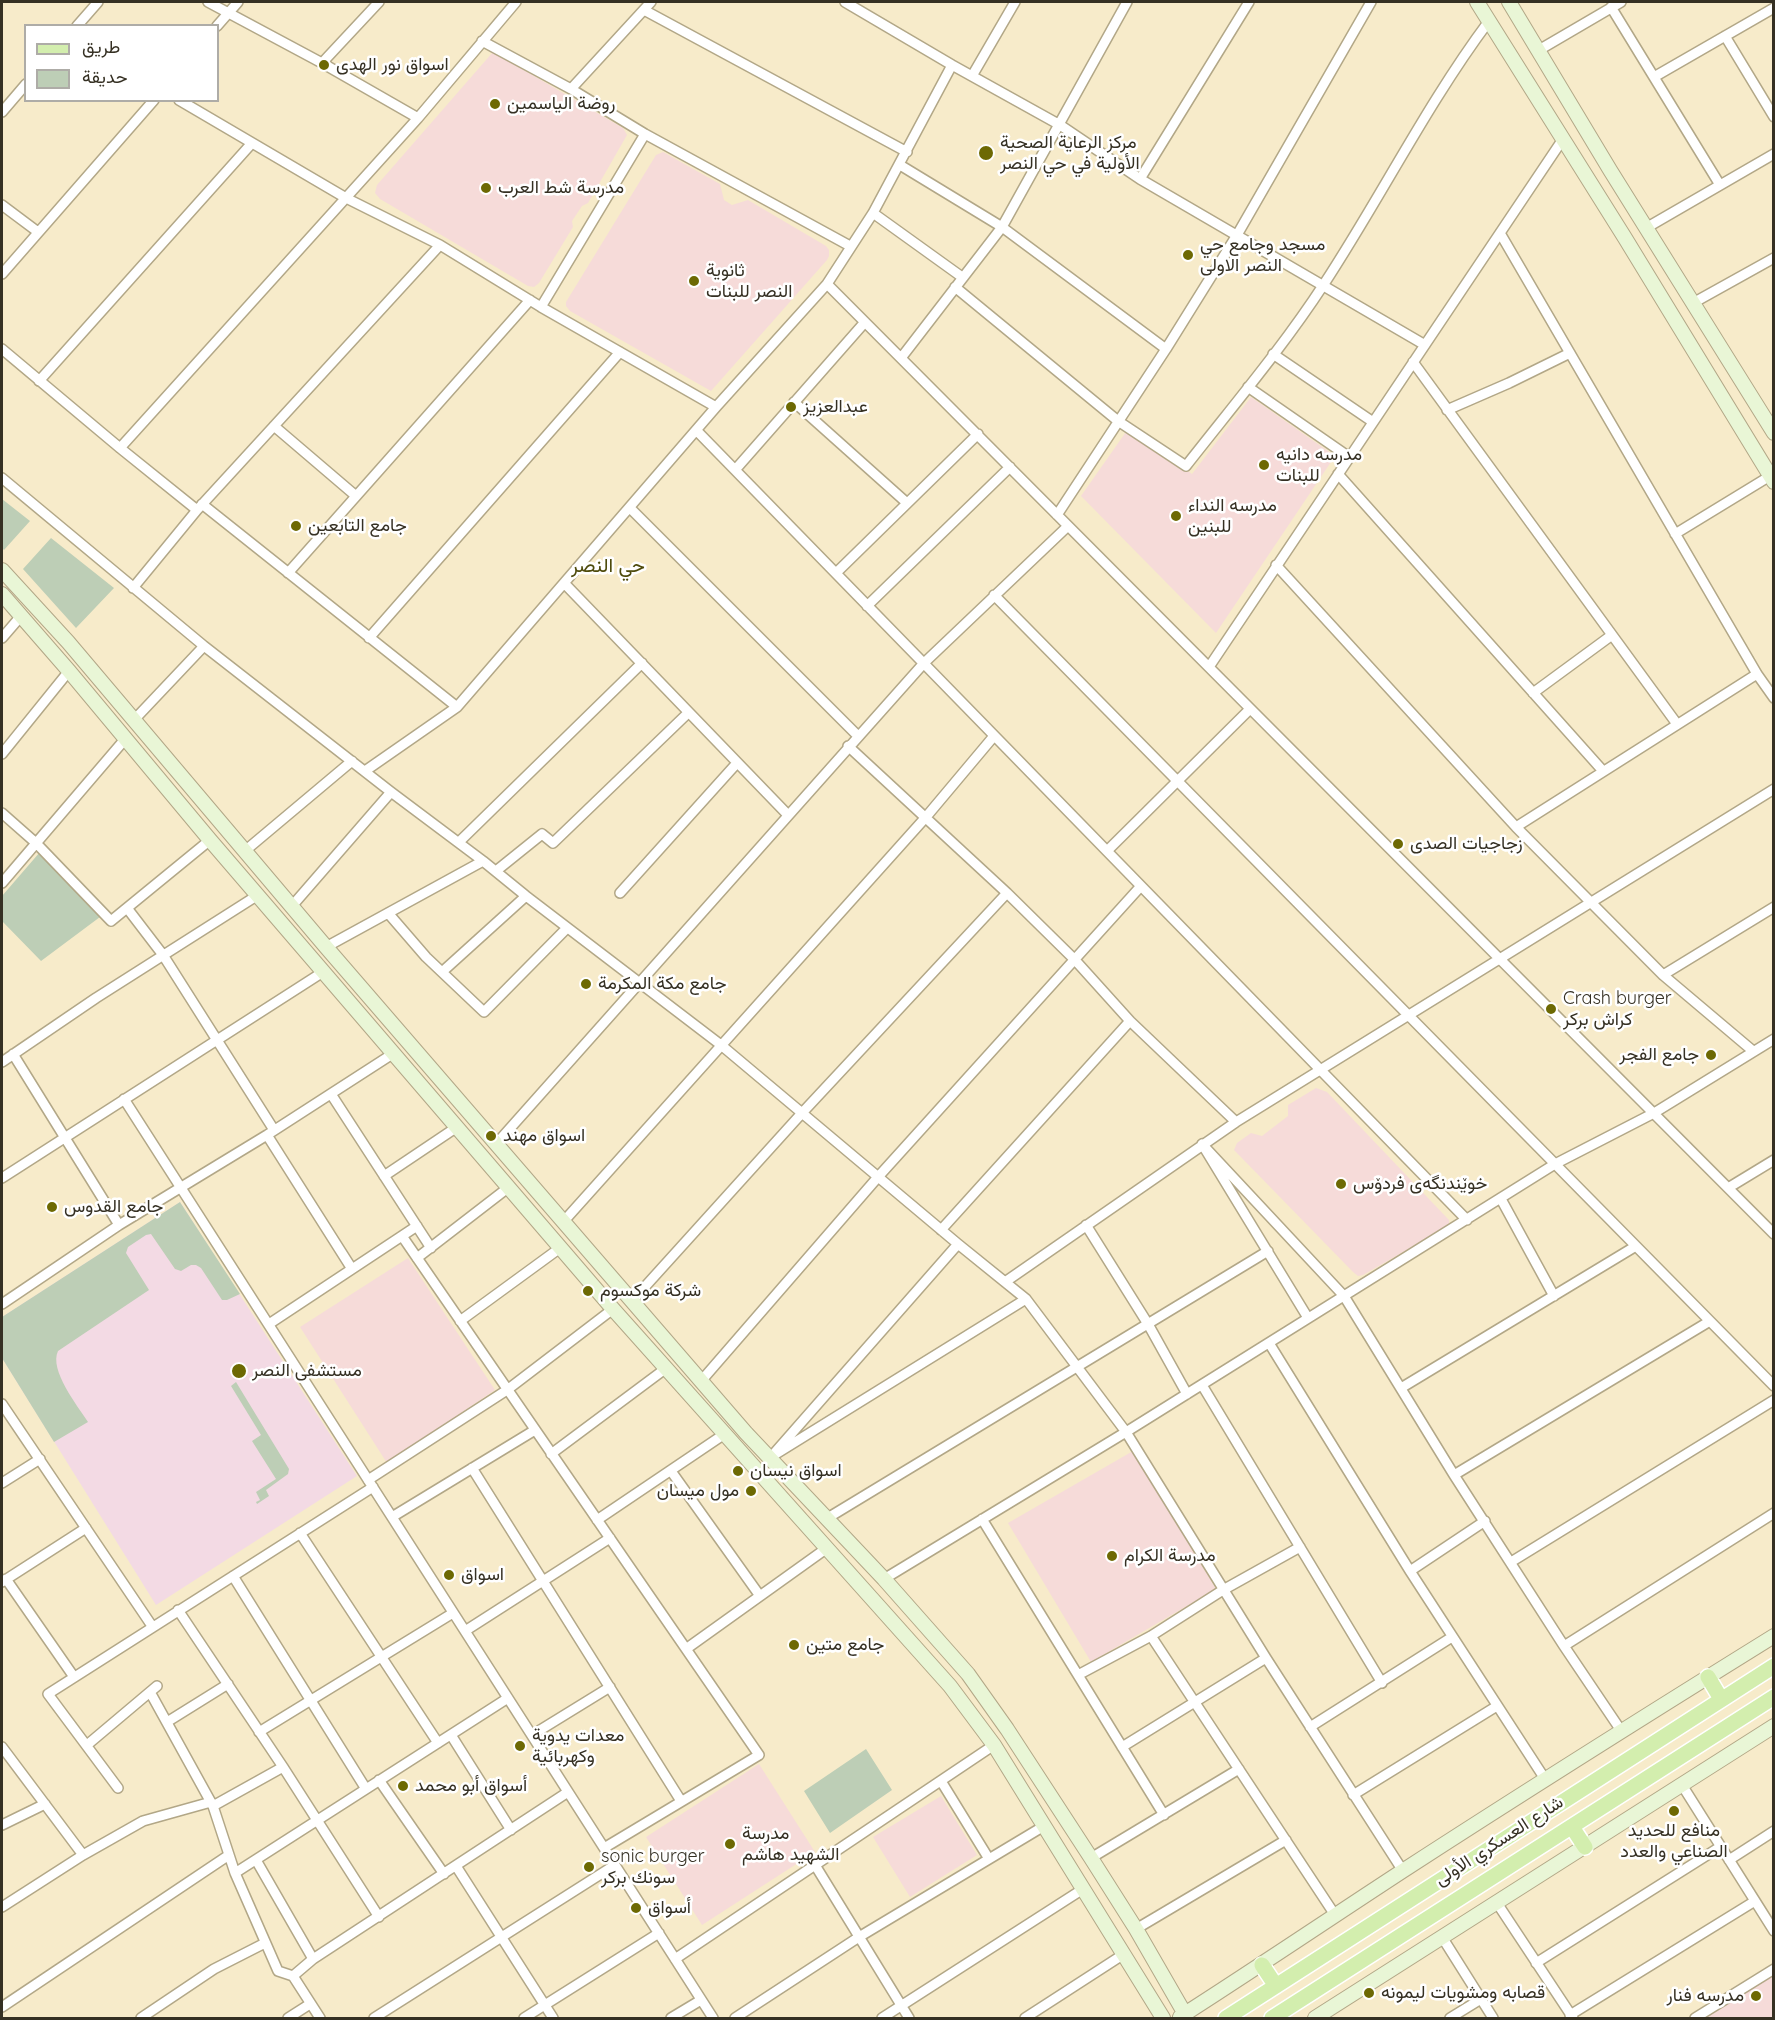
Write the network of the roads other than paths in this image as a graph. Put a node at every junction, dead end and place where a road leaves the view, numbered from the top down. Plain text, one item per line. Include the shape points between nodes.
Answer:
1 (98, 2) edge
2 (208, 2) edge
3 (237, 2) edge
4 (379, 2) edge
5 (516, 2) edge
6 (651, 2) edge
7 (845, 2) edge
8 (1015, 2) edge
9 (1127, 2) edge
10 (1249, 2) edge
11 (1371, 2) edge
12 (1477, 2) edge
13 (1509, 2) edge
14 (1621, 2) edge
15 (1611, 7) junction
16 (1773, 8) edge
17 (644, 10) junction
18 (227, 13) junction
19 (1489, 21) junction
20 (79, 24) edge
21 (219, 24) edge
22 (1725, 36) junction
23 (482, 41) junction
24 (1539, 50) junction
25 (322, 63) junction
26 (952, 65) junction
27 (972, 76) junction
28 (1654, 77) junction
29 (24, 86) edge
30 (571, 89) junction
31 (152, 102) edge
32 (182, 102) edge
33 (2, 112) edge
34 (1773, 117) edge
35 (418, 118) junction
36 (1059, 125) junction
37 (645, 134) junction
38 (1563, 139) junction
39 (252, 143) junction
40 (907, 152) junction
41 (1773, 154) edge
42 (900, 165) junction
43 (1610, 170) junction
44 (1140, 179) junction
45 (1590, 183) junction
46 (1720, 185) junction
47 (345, 198) junction
48 (2, 205) edge
49 (873, 213) junction
50 (1002, 227) junction
51 (1646, 228) junction
52 (38, 232) junction
53 (1500, 233) junction
54 (1237, 235) junction
55 (440, 245) junction
56 (850, 246) junction
57 (1773, 258) edge
58 (2, 274) edge
59 (962, 276) junction
60 (827, 284) junction
61 (1324, 285) junction
62 (955, 287) junction
63 (530, 300) junction
64 (1693, 303) junction
65 (541, 307) junction
66 (865, 322) junction
67 (1425, 345) junction
68 (2, 349) edge
69 (1166, 349) junction
70 (620, 352) junction
71 (1570, 353) junction
72 (1274, 354) junction
73 (901, 358) junction
74 (1413, 362) junction
75 (39, 381) junction
76 (1248, 387) junction
77 (794, 402) junction
78 (716, 407) junction
79 (1448, 410) junction
80 (1118, 421) junction
81 (1373, 422) junction
82 (274, 426) junction
83 (696, 430) junction
84 (1773, 433) edge
85 (978, 434) junction
86 (120, 448) junction
87 (1349, 457) junction
88 (1010, 467) junction
89 (735, 470) junction
90 (1338, 474) junction
91 (2, 478) edge
92 (1772, 479) edge
93 (356, 496) junction
94 (908, 503) junction
95 (200, 507) junction
96 (630, 508) junction
97 (1057, 515) junction
98 (1068, 526) junction
99 (1675, 534) junction
100 (1276, 565) junction
101 (2, 570) edge
102 (288, 573) junction
103 (836, 573) junction
104 (564, 583) junction
105 (133, 588) junction
106 (2, 594) edge
107 (994, 595) junction
108 (867, 606) junction
109 (21, 616) junction
110 (1612, 635) junction
111 (2, 638) edge
112 (369, 638) junction
113 (204, 646) junction
114 (642, 663) junction
115 (924, 663) junction
116 (1209, 667) junction
117 (69, 671) junction
118 (1757, 674) junction
119 (1533, 693) junction
120 (1773, 698) edge
121 (457, 707) junction
122 (1250, 709) junction
123 (688, 713) junction
124 (134, 720) junction
125 (1677, 724) junction
126 (858, 736) junction
127 (994, 736) junction
128 (126, 738) junction
129 (848, 746) junction
130 (2, 754) edge
131 (352, 761) junction
132 (737, 763) junction
133 (365, 771) junction
134 (1603, 771) junction
135 (1178, 781) junction
136 (1773, 789) edge
137 (391, 792) junction
138 (2, 813) edge
139 (788, 815) junction
140 (926, 817) junction
141 (1516, 827) junction
142 (210, 840) junction
143 (459, 842) junction
144 (36, 843) junction
145 (246, 850) junction
146 (1107, 851) junction
147 (483, 861) junction
148 (496, 871) junction
149 (2, 883) edge
150 (1141, 886) junction
151 (620, 893) dead end
152 (1007, 893) junction
153 (258, 895) junction
154 (526, 896) junction
155 (1591, 902) junction
156 (292, 906) junction
157 (1773, 907) edge
158 (127, 908) junction
159 (388, 913) junction
160 (567, 928) junction
161 (326, 946) junction
162 (162, 955) junction
163 (1499, 958) junction
164 (1075, 960) junction
165 (323, 972) junction
166 (442, 972) junction
167 (1663, 975) junction
168 (639, 982) junction
169 (1408, 1016) junction
170 (1130, 1021) junction
171 (1773, 1039) edge
172 (216, 1041) junction
173 (721, 1045) junction
174 (1754, 1051) junction
175 (393, 1053) junction
176 (13, 1054) junction
177 (2, 1062) edge
178 (1319, 1069) junction
179 (331, 1094) junction
180 (124, 1099) junction
181 (802, 1113) junction
182 (1654, 1113) junction
183 (1236, 1122) junction
184 (458, 1127) junction
185 (271, 1132) junction
186 (64, 1138) junction
187 (497, 1143) junction
188 (1202, 1144) junction
189 (1773, 1160) edge
190 (1555, 1164) junction
191 (524, 1175) junction
192 (384, 1176) junction
193 (878, 1177) junction
194 (2, 1178) edge
195 (181, 1187) junction
196 (509, 1187) junction
197 (1728, 1188) junction
198 (1501, 1199) junction
199 (1467, 1220) junction
200 (564, 1221) junction
201 (118, 1225) junction
202 (1086, 1225) junction
203 (417, 1226) junction
204 (941, 1230) junction
205 (1773, 1233) edge
206 (402, 1236) junction
207 (957, 1244) junction
208 (1636, 1246) junction
209 (431, 1248) junction
210 (560, 1248) junction
211 (1268, 1251) junction
212 (417, 1258) junction
213 (352, 1269) junction
214 (1005, 1282) junction
215 (1344, 1296) junction
216 (1554, 1296) junction
217 (1026, 1299) junction
218 (632, 1301) junction
219 (2, 1304) edge
220 (613, 1310) junction
221 (1308, 1318) junction
222 (460, 1321) junction
223 (1710, 1321) junction
224 (269, 1324) junction
225 (1148, 1324) junction
226 (1269, 1343) junction
227 (1077, 1368) junction
228 (665, 1369) junction
229 (702, 1380) junction
230 (1202, 1385) junction
231 (1773, 1386) edge
232 (1401, 1388) junction
233 (507, 1390) junction
234 (1187, 1394) junction
235 (1773, 1400) edge
236 (2, 1404) edge
237 (535, 1430) junction
238 (1126, 1432) junction
239 (723, 1435) junction
240 (551, 1454) junction
241 (771, 1457) junction
242 (40, 1459) junction
243 (472, 1468) junction
244 (671, 1471) junction
245 (1454, 1475) junction
246 (2, 1483) edge
247 (370, 1483) junction
248 (1773, 1513) edge
249 (392, 1517) junction
250 (826, 1519) junction
251 (982, 1519) junction
252 (597, 1521) junction
253 (1485, 1521) junction
254 (86, 1528) junction
255 (300, 1533) junction
256 (610, 1538) junction
257 (1300, 1547) junction
258 (827, 1548) junction
259 (1511, 1562) junction
260 (1410, 1571) junction
261 (232, 1576) junction
262 (884, 1579) junction
263 (543, 1580) junction
264 (4, 1581) edge
265 (1223, 1590) junction
266 (760, 1596) junction
267 (178, 1610) junction
268 (453, 1613) junction
269 (152, 1626) junction
270 (465, 1631) junction
271 (1151, 1636) junction
272 (1773, 1636) edge
273 (1452, 1637) junction
274 (1564, 1646) junction
275 (686, 1649) junction
276 (382, 1657) junction
277 (1266, 1658) junction
278 (1773, 1666) edge
279 (1078, 1675) junction
280 (74, 1677) junction
281 (1708, 1677) junction
282 (1382, 1683) junction
283 (228, 1684) junction
284 (610, 1687) junction
285 (1773, 1697) edge
286 (508, 1698) junction
287 (1721, 1699) junction
288 (310, 1701) junction
289 (1195, 1702) junction
290 (1497, 1706) junction
291 (166, 1722) junction
292 (1773, 1726) edge
293 (1310, 1727) junction
294 (259, 1731) junction
295 (1622, 1732) junction
296 (451, 1735) junction
297 (532, 1735) junction
298 (438, 1743) junction
299 (87, 1745) junction
300 (994, 1745) junction
301 (2, 1747) edge
302 (1122, 1747) junction
303 (283, 1767) junction
304 (1239, 1769) junction
305 (1545, 1779) junction
306 (379, 1780) junction
307 (941, 1780) junction
308 (1682, 1785) junction
309 (118, 1788) dead end
310 (366, 1789) junction
311 (568, 1792) junction
312 (1353, 1795) junction
313 (681, 1801) junction
314 (45, 1804) junction
315 (212, 1804) junction
316 (1164, 1815) junction
317 (317, 1821) junction
318 (2, 1825) edge
319 (1044, 1826) junction
320 (1572, 1827) junction
321 (512, 1830) junction
322 (1773, 1832) edge
323 (1286, 1840) junction
324 (1585, 1847) junction
325 (1720, 1847) junction
326 (604, 1848) junction
327 (83, 1855) junction
328 (229, 1855) junction
329 (1090, 1858) junction
330 (989, 1859) junction
331 (256, 1860) junction
332 (1729, 1860) junction
333 (615, 1865) junction
334 (815, 1865) junction
335 (456, 1866) junction
336 (1403, 1871) junction
337 (235, 1873) junction
338 (444, 1874) junction
339 (1083, 1889) junction
340 (1755, 1901) junction
341 (1497, 1903) junction
342 (2, 1907) edge
343 (1335, 1915) junction
344 (379, 1917) junction
345 (1773, 1927) edge
346 (1136, 1929) junction
347 (659, 1933) junction
348 (500, 1936) junction
349 (859, 1936) junction
350 (1442, 1937) junction
351 (265, 1943) junction
352 (1124, 1954) junction
353 (314, 1959) junction
354 (675, 1959) junction
355 (1154, 1960) junction
356 (1536, 1963) junction
357 (1262, 1965) junction
358 (1773, 1969) edge
359 (1134, 1970) junction
360 (293, 1976) junction
361 (1276, 1986) junction
362 (1480, 1999) junction
363 (701, 2000) junction
364 (310, 2004) junction
365 (544, 2005) junction
366 (901, 2005) junction
367 (2, 2007) edge
368 (1293, 2013) edge
369 (1182, 2016) edge
370 (292, 2017) edge
371 (1572, 2017) edge
372 (141, 2019) edge
373 (320, 2019) edge
374 (374, 2019) edge
375 (524, 2019) edge
376 (553, 2019) edge
377 (671, 2019) edge
378 (713, 2019) edge
379 (735, 2019) edge
380 (882, 2019) edge
381 (909, 2019) edge
382 (1025, 2019) edge
383 (1163, 2019) edge
384 (1226, 2019) edge
385 (1272, 2019) edge
386 (1315, 2019) edge
387 (1450, 2019) edge
388 (1493, 2019) edge
389 (1695, 2019) edge

1 - 20 street
2 - 18 street
3 - 18 street
4 - 25 street
5 - 23 street
6 - 17 street
7 - 26 street
8 - 27 street
9 - 36 street
10 - 44 street
11 - 54 street
12 - 19 main road
13 - 24 main road
14 - 15 street
15 - 24 street
15 - 28 street
16 - 22 street
17 - 30 street
17 - 40 street
18 - 21 street
18 - 25 street
19 - 38 main road
19 - 61 street via 1457,66
22 - 28 street
22 - 34 street
23 - 30 street
23 - 35 street
24 - 43 main road
25 - 35 street
26 - 27 street
26 - 40 street
27 - 36 street
28 - 46 street
29 - 33 street
30 - 37 street
31 - 52 street
32 - 39 street
35 - 47 street
36 - 44 street
36 - 50 street
37 - 56 street
37 - 65 street
38 - 45 main road
38 - 53 street
39 - 47 street
39 - 75 street
40 - 42 street
41 - 46 street
42 - 49 street
42 - 50 street
43 - 45 main road
43 - 51 main road
44 - 54 street
45 - 92 main road
46 - 51 street
47 - 55 street
47 - 86 street
48 - 52 street
49 - 56 street
49 - 59 street
50 - 59 street
50 - 69 street
51 - 64 main road
52 - 58 street
53 - 67 street
53 - 71 street
54 - 61 street
54 - 69 street
55 - 63 street
55 - 82 street
56 - 60 street
57 - 64 street
59 - 62 street
60 - 66 street
60 - 78 street
61 - 67 street
61 - 72 street
62 - 73 street
62 - 80 street
63 - 65 street
63 - 93 street
64 - 84 main road
65 - 70 street
66 - 73 street
66 - 77 street
67 - 74 street
68 - 75 street
69 - 80 street
70 - 78 street
70 - 112 street
71 - 79 street
71 - 99 street
72 - 76 street
72 - 81 street
73 - 85 street
74 - 79 street
74 - 81 street
75 - 86 street
76 - 80 street via 1186,466
76 - 87 street
77 - 89 street
77 - 94 street
78 - 83 street
79 - 110 street
80 - 97 street
81 - 87 street
82 - 93 street
82 - 95 street
83 - 89 street
83 - 96 street
85 - 88 street
85 - 94 street
86 - 95 street
87 - 90 street
88 - 97 street
88 - 108 street
89 - 103 street
90 - 100 street
90 - 119 street
91 - 105 street
92 - 99 street
93 - 102 street
94 - 103 street
95 - 102 street
95 - 105 street
96 - 104 street
96 - 126 street
97 - 98 street
98 - 107 street
98 - 116 street
99 - 118 street
100 - 116 street
100 - 141 street
101 - 124 main road
102 - 112 street
103 - 108 street
104 - 114 street
104 - 121 street
105 - 113 street
106 - 109 main road
107 - 115 street
107 - 135 street
108 - 115 street
109 - 111 street
109 - 117 main road
110 - 119 street
110 - 125 street
112 - 121 street
113 - 124 street
113 - 131 street
114 - 123 street
114 - 143 street
115 - 126 street
115 - 127 street
116 - 122 street
117 - 128 main road
117 - 130 street
118 - 120 street
118 - 125 street
119 - 134 street
121 - 133 street
122 - 135 street
122 - 163 street
123 - 132 street
123 - 148 street via 553,843 542,834
124 - 145 main road
125 - 134 street
126 - 129 street
127 - 140 street
127 - 146 street
128 - 142 main road
128 - 144 street
129 - 139 street
129 - 140 street
131 - 133 street
131 - 145 street
132 - 139 street
132 - 151 street
133 - 137 street
134 - 141 street
135 - 146 street
135 - 169 street
136 - 155 street
137 - 143 street
137 - 156 street
138 - 144 street
139 - 168 street
140 - 152 street
140 - 173 street
141 - 155 street
142 - 153 main road
142 - 158 street
143 - 147 street
144 - 149 street
144 - 158 street via 111,921
145 - 156 main road
146 - 150 street
147 - 148 street
147 - 159 street
148 - 154 street
150 - 164 street
150 - 178 street
152 - 164 street
152 - 181 street
153 - 162 street
153 - 165 main road
154 - 160 street
154 - 166 street
155 - 163 street
155 - 167 street
156 - 161 main road
157 - 167 street
158 - 162 street
159 - 161 street
159 - 166 street
160 - 166 street via 484,1012
160 - 168 street
161 - 187 main road
162 - 172 street
162 - 176 street
163 - 169 street
163 - 182 street
164 - 170 street
164 - 193 street
165 - 172 street
165 - 175 main road
167 - 174 street
168 - 173 street
168 - 187 street
169 - 178 street
169 - 190 street
170 - 183 street
170 - 204 street
171 - 174 street
172 - 180 street
172 - 185 street
173 - 181 street
173 - 200 street
174 - 182 street
175 - 179 street
175 - 184 main road
176 - 177 street
176 - 186 street
178 - 183 street
178 - 199 street
179 - 185 street
179 - 192 street
180 - 186 street
180 - 195 street
181 - 193 street
181 - 218 street
182 - 190 street
182 - 197 street
183 - 188 street
184 - 192 street
184 - 196 main road
185 - 195 street
185 - 213 street
186 - 194 street
186 - 201 street
187 - 191 main road
188 - 202 street
188 - 211 street
188 - 215 street
189 - 197 street
190 - 198 street
190 - 208 street
191 - 196 main road
191 - 200 main road
192 - 203 street
193 - 204 street
193 - 229 street
195 - 201 street
195 - 224 street
196 - 209 street
196 - 210 main road
197 - 205 street
198 - 199 street
198 - 216 street
199 - 215 street
200 - 218 main road
201 - 219 street
202 - 214 street
202 - 225 street
203 - 206 street
203 - 209 street
204 - 207 street
206 - 212 street
206 - 213 street
207 - 214 street
207 - 241 street
208 - 216 street
208 - 223 street
209 - 212 street
210 - 220 main road
210 - 222 street
211 - 221 street
211 - 225 street
212 - 222 street
213 - 224 street
214 - 217 street
215 - 221 street
215 - 232 street
216 - 232 street
217 - 227 street
217 - 241 street
218 - 229 main road
220 - 228 main road
220 - 233 street
221 - 226 street
222 - 233 street
223 - 231 street
223 - 245 street
224 - 247 street
225 - 227 street
225 - 234 street
226 - 230 street
226 - 260 street
227 - 238 street
227 - 250 street
228 - 239 main road
228 - 240 street
229 - 241 main road
230 - 234 street
230 - 257 street
232 - 245 street
233 - 237 street
233 - 247 street
234 - 238 street
235 - 259 street
236 - 242 street
237 - 240 street
237 - 243 street
238 - 251 street
238 - 265 street
239 - 244 street
239 - 258 main road
240 - 252 street
241 - 250 main road
242 - 246 street
242 - 254 street
243 - 249 street
243 - 263 street
244 - 252 street
244 - 266 street
245 - 253 street
247 - 249 street
247 - 255 street
248 - 274 street
249 - 268 street
250 - 262 main road
251 - 262 street
251 - 279 street
252 - 256 street
253 - 259 street
253 - 260 street
254 - 264 street
254 - 269 street
255 - 261 street
255 - 276 street
256 - 263 street
256 - 275 street
257 - 265 street
257 - 282 street
258 - 266 street
258 - 300 main road via 950,1686
259 - 274 street
260 - 273 street
261 - 267 street
261 - 288 street
262 - 329 main road via 968,1674
263 - 270 street
263 - 284 street
264 - 280 street
265 - 271 street
265 - 277 street
266 - 275 street
267 - 269 street
267 - 283 street
268 - 270 street
268 - 276 street
269 - 280 street
270 - 286 street
271 - 279 street
271 - 289 street
272 - 281 main road
273 - 282 street
273 - 290 street
274 - 295 street
275 - 313 street via 759,1755
276 - 288 street
276 - 298 street
277 - 289 street
277 - 293 street
278 - 287 main road, شارع العسكري الأولى
279 - 302 street
280 - 299 street via 48,1694
281 - 287 main road
281 - 295 main road
282 - 293 street
283 - 291 street
283 - 294 street
284 - 297 street
284 - 313 street
285 - 320 main road, شارع العسكري الأولى
286 - 296 street
286 - 297 street
287 - 361 main road, شارع العسكري الأولى
288 - 294 street
288 - 310 street
289 - 302 street
289 - 304 street
290 - 305 street
290 - 312 street
291 - 299 street via 154,1689
291 - 315 street
292 - 308 main road
293 - 312 street
294 - 303 street
295 - 305 main road
296 - 298 street
296 - 321 street
297 - 311 street
298 - 306 street
299 - 309 street
300 - 307 street
300 - 319 main road
301 - 314 street
302 - 316 street
303 - 315 street
303 - 317 street
304 - 316 street
304 - 323 street
305 - 336 main road
306 - 310 street
306 - 338 street
307 - 330 street
307 - 334 street
308 - 324 main road
308 - 325 street
310 - 317 street
311 - 321 street
311 - 326 street
312 - 336 street
313 - 326 street
314 - 318 street
314 - 327 street
315 - 327 street via 143,1821
315 - 328 street
316 - 329 street
317 - 331 street
317 - 344 street
319 - 330 street
319 - 339 main road
320 - 324 main road
320 - 368 main road, شارع العسكري الأولى
321 - 335 street
322 - 332 street
323 - 343 street
323 - 346 street
324 - 341 main road
325 - 332 street
325 - 356 street
326 - 333 street
327 - 342 street
328 - 337 street
328 - 367 street
329 - 346 main road
330 - 349 street
331 - 337 street
331 - 353 street
332 - 340 street
333 - 347 street
333 - 348 street
334 - 349 street
334 - 354 street
335 - 338 street
335 - 348 street
336 - 343 main road
337 - 351 street
338 - 344 street
339 - 352 main road
339 - 366 street
340 - 345 street
340 - 371 street
341 - 350 main road
341 - 356 street
343 - 357 main road
344 - 353 street
346 - 355 main road
347 - 354 street
347 - 365 street
348 - 365 street
348 - 374 street
349 - 366 street
349 - 379 street
350 - 362 street
350 - 386 main road
351 - 360 street via 278,1971
351 - 372 street via 214,1969
352 - 359 main road
352 - 382 street
353 - 360 street
354 - 363 street
355 - 359 main road
355 - 369 main road
356 - 371 street
357 - 361 main road
357 - 369 main road
358 - 389 street
359 - 383 main road
360 - 364 street
361 - 384 main road, شارع العسكري الأولى
362 - 387 street
362 - 388 street
363 - 377 street
363 - 378 street
364 - 370 street
364 - 373 street
365 - 375 street
365 - 376 street
366 - 380 street
366 - 381 street
368 - 385 main road, شارع العسكري الأولى

